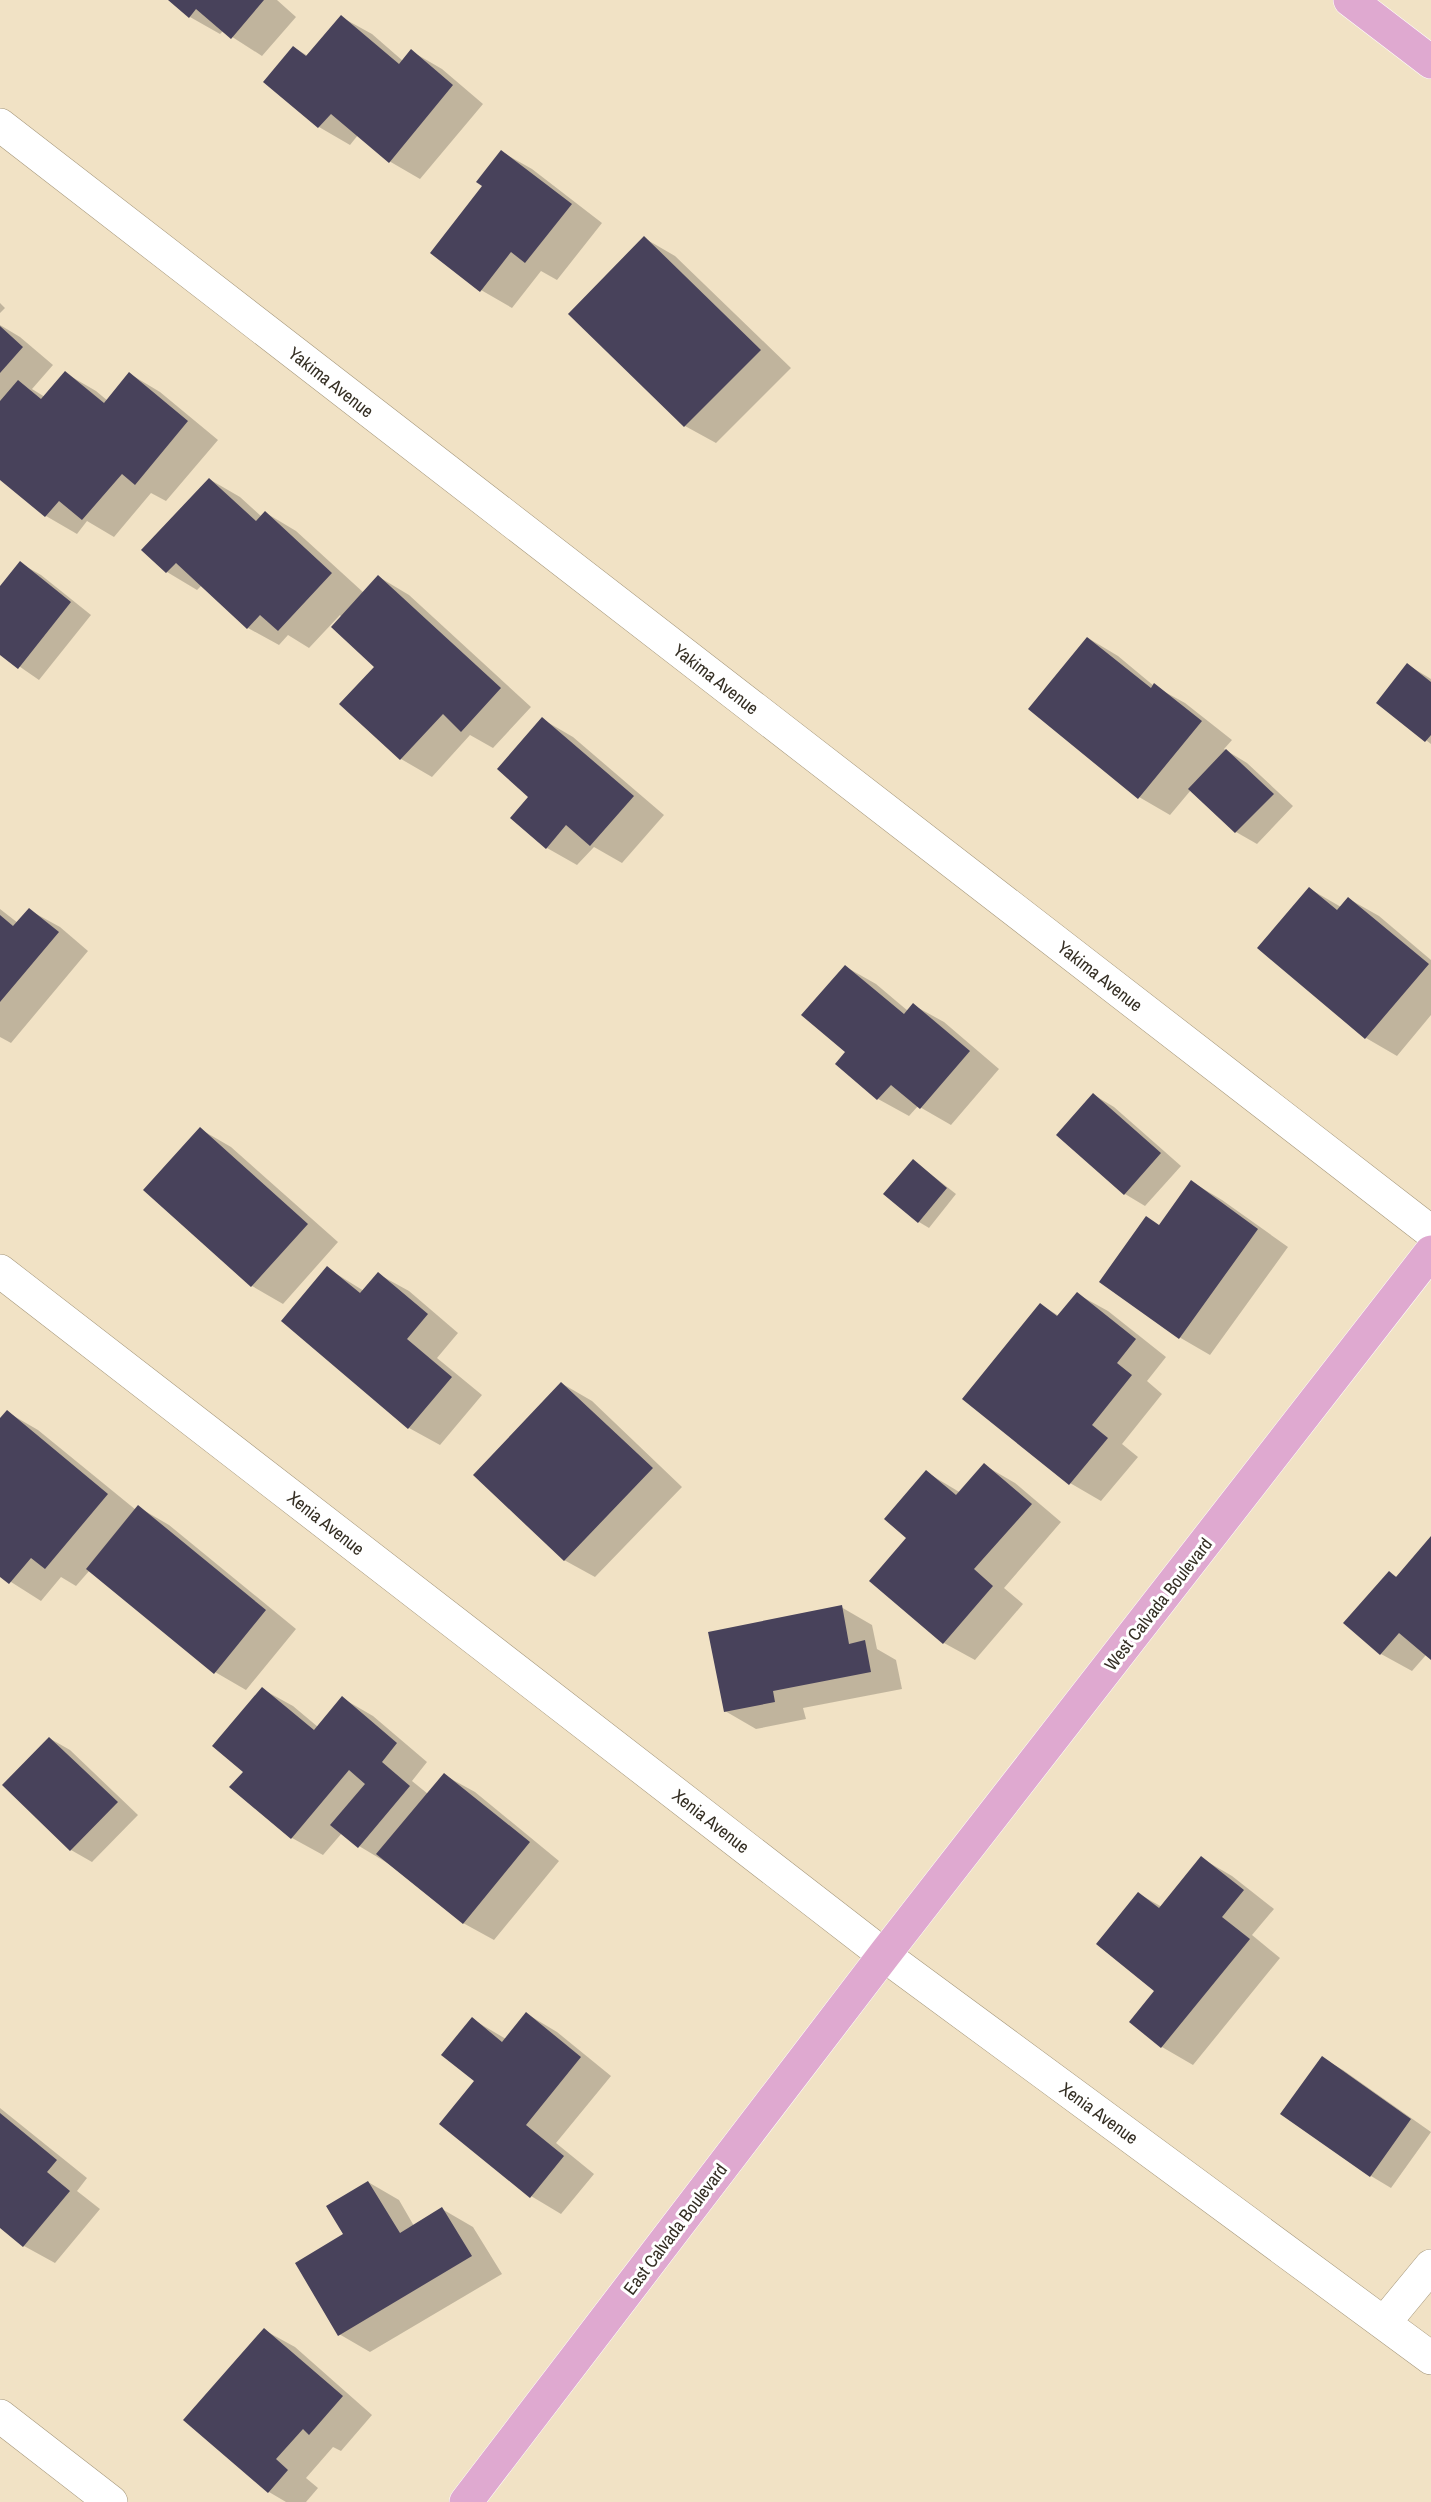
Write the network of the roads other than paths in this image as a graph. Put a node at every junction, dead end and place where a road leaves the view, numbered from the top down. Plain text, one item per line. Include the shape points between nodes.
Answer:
1 (1366, 5) edge
2 (1431, 63) edge
3 (0, 125) edge
4 (1431, 1232) edge
5 (1431, 1252) edge
6 (0, 1271) edge
7 (884, 1955) junction
8 (1431, 2266) edge
9 (1384, 2323) junction
10 (1431, 2358) edge
11 (0, 2415) edge
12 (111, 2502) edge
13 (466, 2502) edge

1 - 2 main road
3 - 4 street, Yakima Avenue
5 - 7 main road, West Calvada Boulevard
6 - 7 street, Xenia Avenue
7 - 9 street, Xenia Avenue
7 - 13 main road, East Calvada Boulevard
8 - 9 street
9 - 10 street, Xenia Avenue
11 - 12 street

